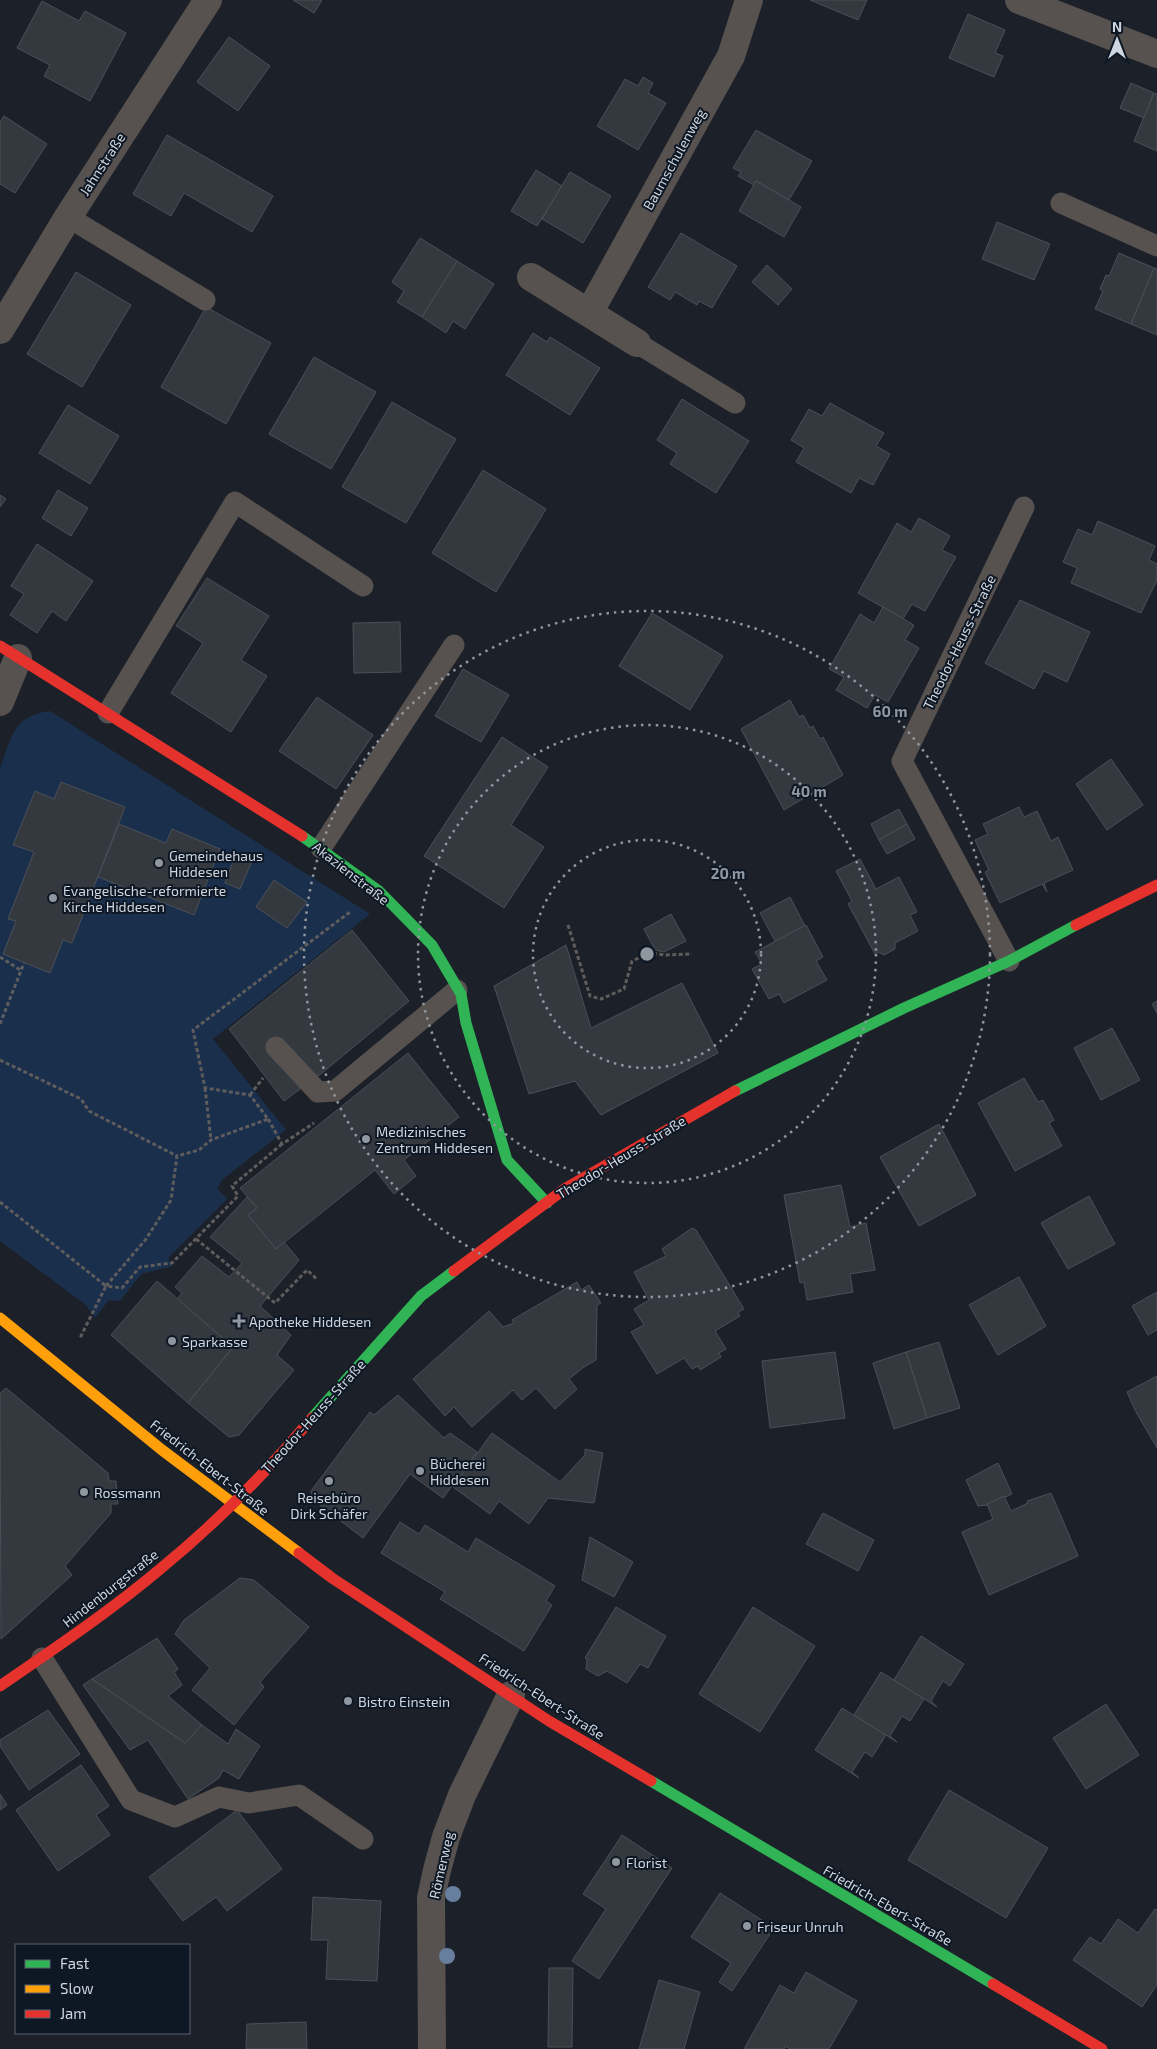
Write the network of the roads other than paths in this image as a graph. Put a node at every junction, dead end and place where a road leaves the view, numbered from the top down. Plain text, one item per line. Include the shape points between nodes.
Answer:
1 (208, 0) edge
2 (749, 0) edge
3 (1019, 0) edge
4 (1157, 54) edge
5 (1061, 203) dead end
6 (68, 217) junction
7 (1157, 246) edge
8 (532, 277) dead end
9 (205, 300) dead end
10 (589, 313) junction
11 (0, 330) edge
12 (637, 343) joint
13 (735, 403) dead end
14 (1024, 507) dead end
15 (363, 586) dead end
16 (454, 645) dead end
17 (9, 652) edge
18 (0, 702) edge
19 (108, 713) junction
20 (321, 848) junction
21 (1157, 885) edge
22 (1009, 961) junction
23 (457, 990) junction
24 (276, 1047) dead end
25 (547, 1203) junction
26 (0, 1318) edge
27 (232, 1504) junction
28 (42, 1658) junction
29 (0, 1686) edge
30 (511, 1696) junction
31 (363, 1839) dead end
32 (432, 2049) edge
33 (1102, 2049) edge

1 - 6 street, Jahnstraße
2 - 10 street, Baumschulenweg via 731,56
3 - 4 street
5 - 7 lane
6 - 9 lane
6 - 11 street, Jahnstraße
8 - 10 street
10 - 12 street
12 - 13 lane
14 - 22 lane, Theodor-Heuss-Straße via 902,761
15 - 19 lane via 235,502
16 - 20 lane
17 - 18 street, Akazienstraße
17 - 19 main road, Akazienstraße
19 - 20 main road, Akazienstraße
20 - 23 main road, Akazienstraße via 379,891 432,945
21 - 22 main road, Theodor-Heuss-Straße
22 - 25 main road, Theodor-Heuss-Straße via 904,1008 718,1099 566,1188
23 - 24 lane via 335,1091 318,1092
23 - 25 main road, Akazienstraße via 461,994 466,1023 507,1160
25 - 27 main road, Theodor-Heuss-Straße via 421,1296 285,1450
26 - 27 main road, Friedrich-Ebert-Straße
27 - 28 main road, Hindenburgstraße via 160,1570
27 - 30 main road, Friedrich-Ebert-Straße via 332,1578
28 - 29 main road, Hindenburgstraße
28 - 31 lane via 131,1800 175,1817 219,1797 249,1803 299,1795
30 - 32 street, Römerweg via 462,1795 437,1870 431,1898
30 - 33 main road, Friedrich-Ebert-Straße via 736,1834

